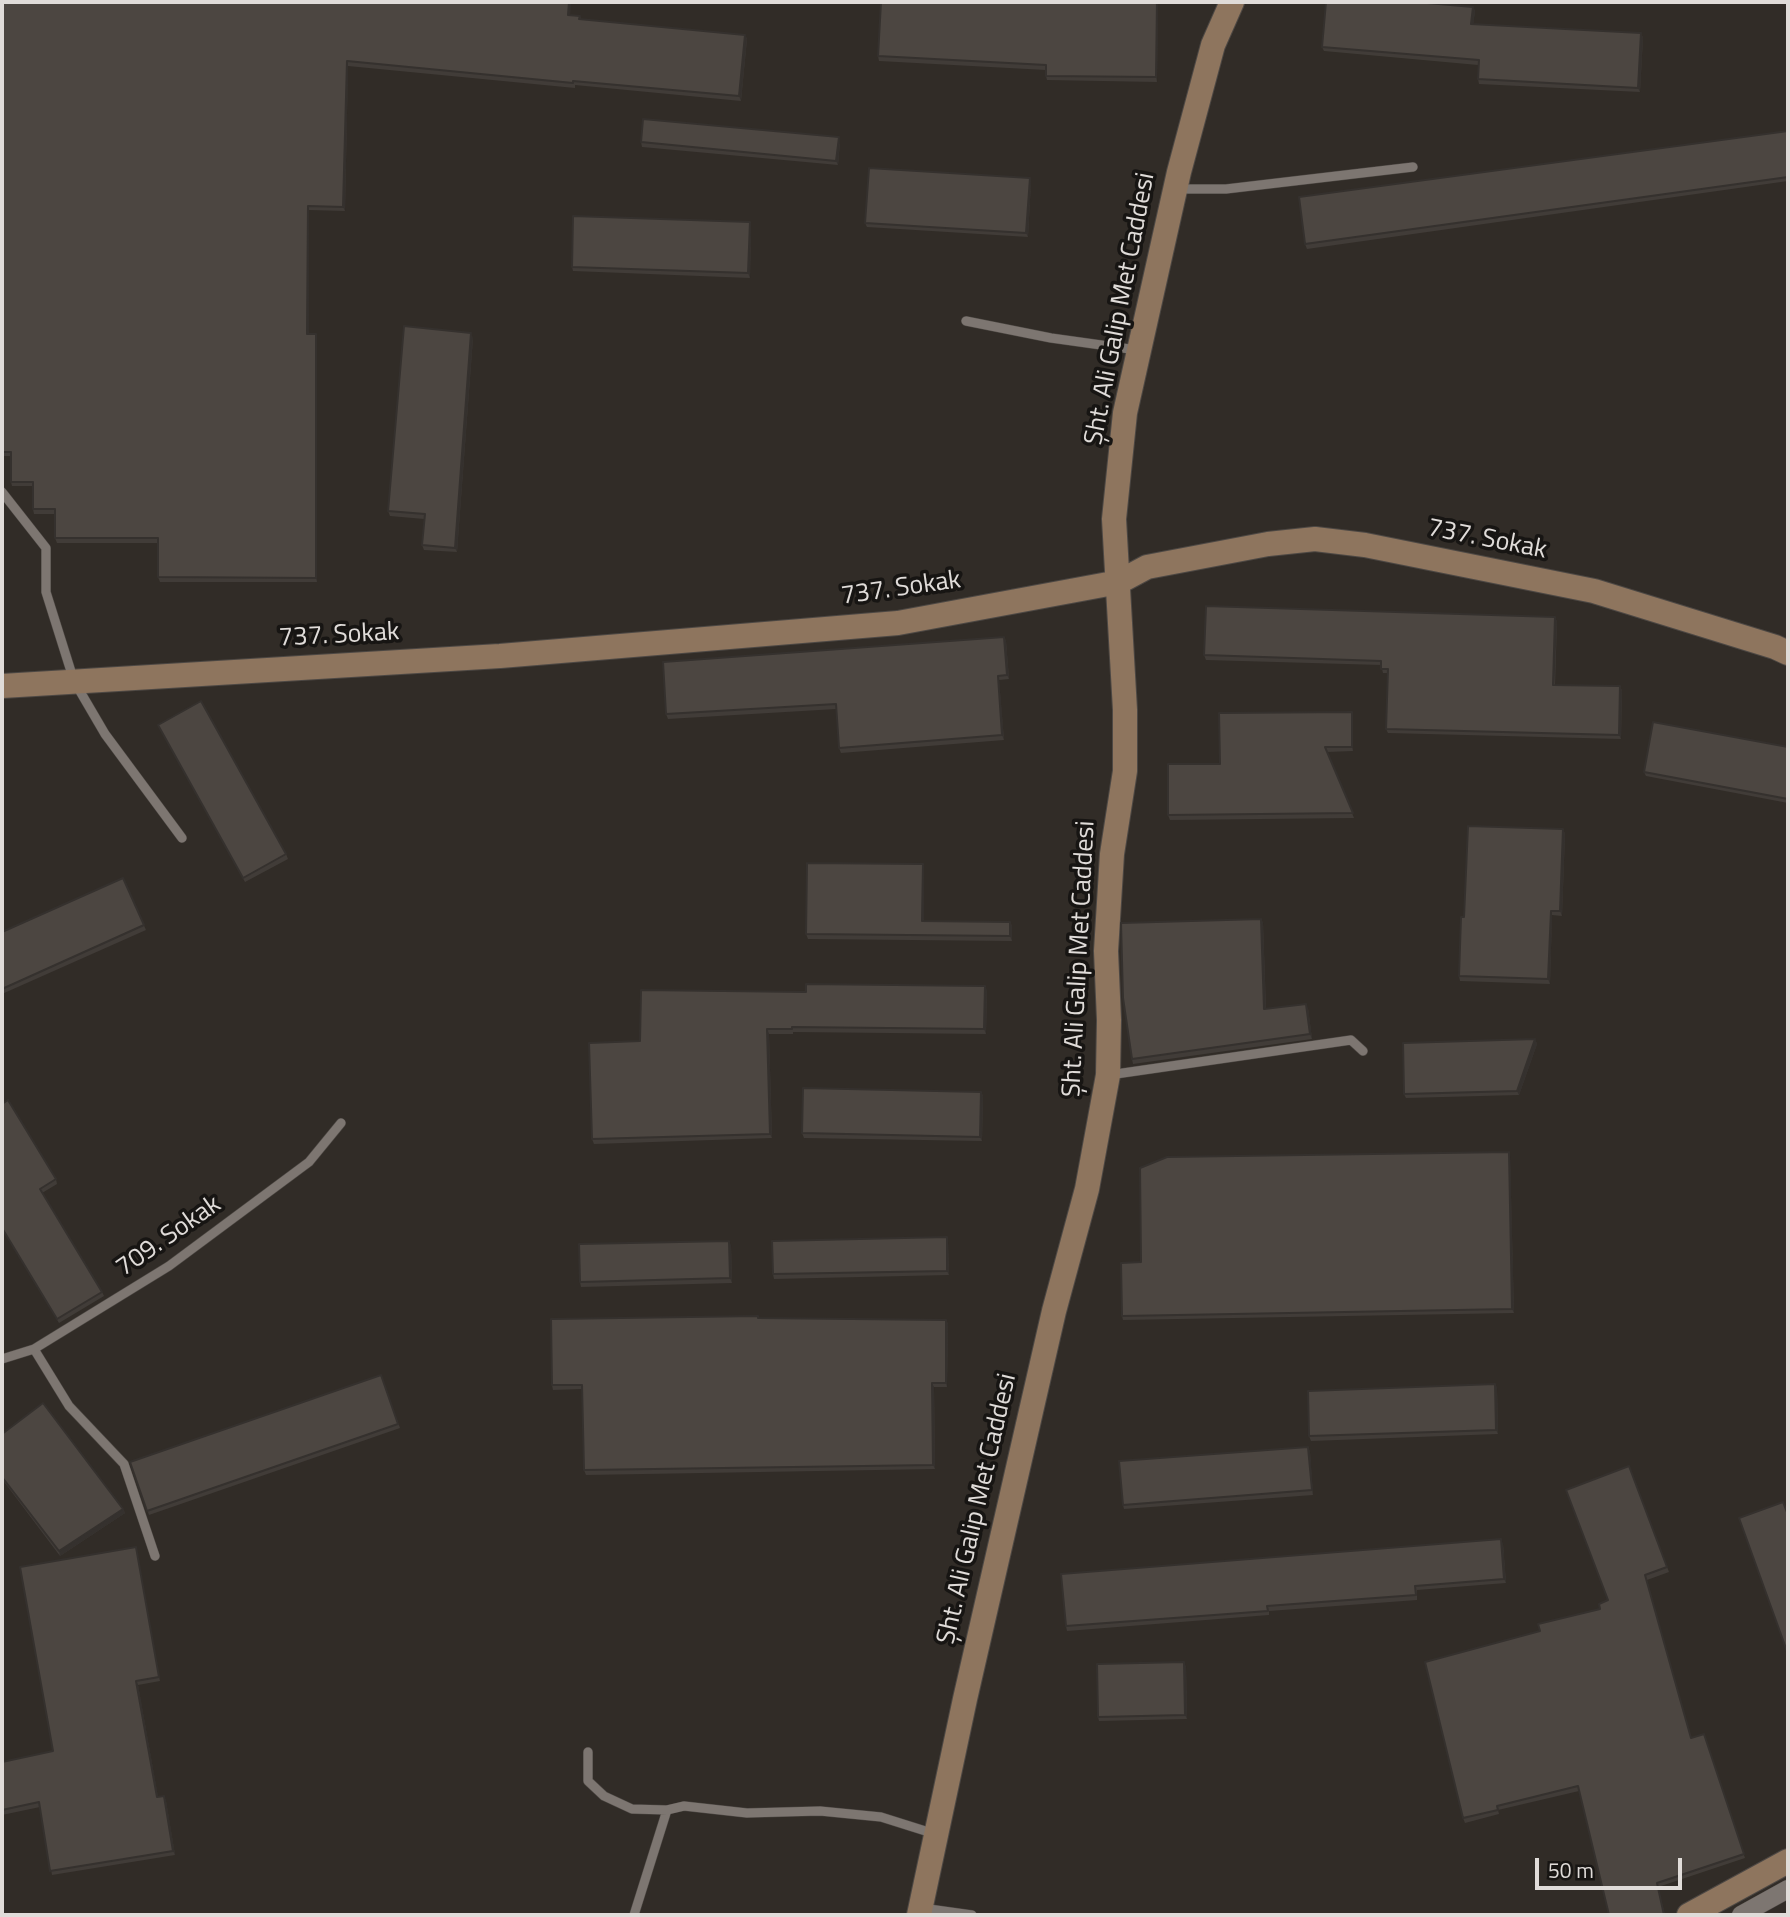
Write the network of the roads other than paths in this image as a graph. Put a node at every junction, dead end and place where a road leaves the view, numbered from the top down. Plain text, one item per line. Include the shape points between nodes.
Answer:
1 (1232, 2) edge
2 (1413, 167) dead end
3 (1175, 189) junction
4 (965, 321) dead end
5 (1139, 351) junction
6 (2, 492) edge
7 (1119, 582) junction
8 (1788, 653) edge
9 (74, 681) junction
10 (2, 686) edge
11 (182, 838) dead end
12 (1363, 1051) dead end
13 (1108, 1075) junction
14 (341, 1123) dead end
15 (34, 1349) junction
16 (2, 1359) edge
17 (155, 1556) dead end
18 (588, 1752) dead end
19 (667, 1810) junction
20 (937, 1834) junction
21 (1788, 1861) edge
22 (1788, 1889) edge
23 (920, 1911) edge
24 (634, 1915) edge
25 (972, 1915) edge
26 (1689, 1915) edge
27 (1741, 1915) edge

1 - 3 street, Şht. Ali Galip Met Caddesi via 1213,45
2 - 3 lane via 1226,189
3 - 5 street, Şht. Ali Galip Met Caddesi
4 - 5 lane
5 - 7 street, Şht. Ali Galip Met Caddesi via 1125,413 1114,519
6 - 9 lane via 46,548 46,592
7 - 8 street, 737. Sokak via 1147,567 1315,539 1594,591
7 - 9 street, 737. Sokak via 898,623 500,656
7 - 13 street, Şht. Ali Galip Met Caddesi via 1125,771 1112,854 1105,951
9 - 10 street, 737. Sokak
9 - 11 lane via 105,734
12 - 13 lane via 1351,1040
13 - 20 street, Şht. Ali Galip Met Caddesi via 1087,1189 1051,1323
14 - 15 lane, 709. Sokak via 309,1162 169,1266
15 - 16 lane, 709. Sokak
15 - 17 lane via 69,1406 124,1464
18 - 19 lane via 588,1781 604,1796 632,1809
19 - 20 lane via 684,1806 747,1814 820,1811 881,1817
19 - 24 lane
20 - 23 street, Şht. Ali Galip Met Caddesi
21 - 26 street
22 - 27 street
23 - 25 lane

